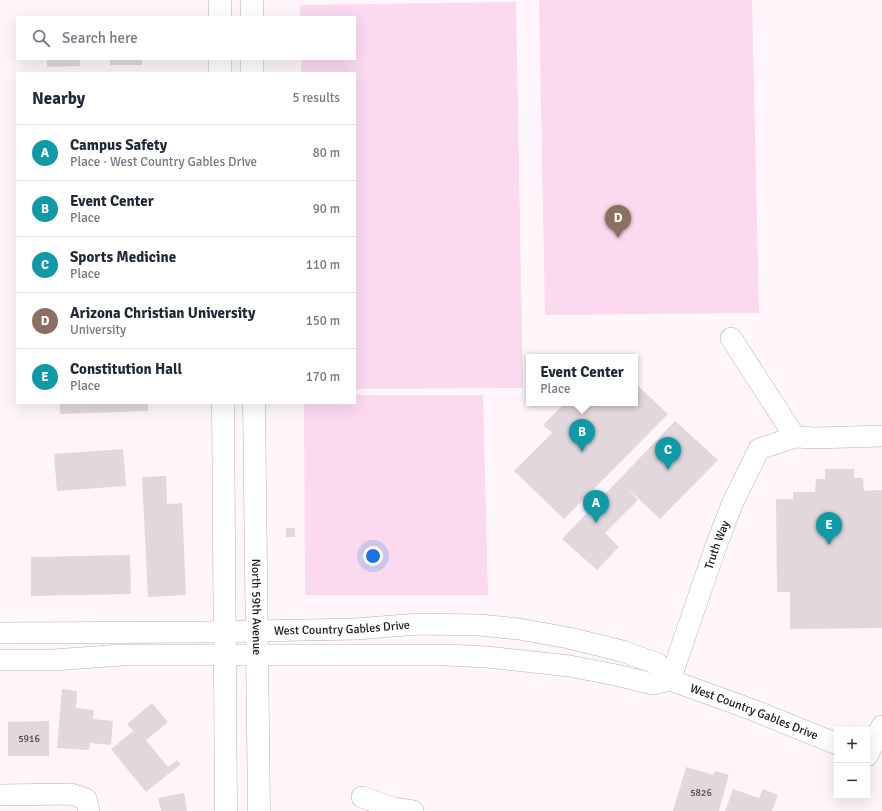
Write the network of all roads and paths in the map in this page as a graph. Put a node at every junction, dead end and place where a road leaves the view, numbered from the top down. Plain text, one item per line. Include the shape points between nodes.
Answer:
1 (220, 0) edge
2 (252, 0) edge
3 (220, 16) edge
4 (252, 16) edge
5 (220, 60) edge
6 (252, 60) edge
7 (220, 72) edge
8 (252, 72) edge
9 (731, 338) dead end
10 (223, 404) edge
11 (254, 404) edge
12 (795, 436) junction
13 (882, 436) edge
14 (225, 631) junction
15 (258, 631) junction
16 (0, 633) edge
17 (225, 654) junction
18 (258, 654) junction
19 (0, 660) edge
20 (670, 680) junction
21 (882, 726) edge
22 (834, 743) edge
23 (870, 751) edge
24 (870, 758) edge
25 (870, 759) edge
26 (882, 760) edge
27 (882, 767) edge
28 (0, 795) edge
29 (362, 797) dead end
30 (88, 805) edge
31 (226, 811) edge
32 (259, 811) edge
33 (412, 811) edge

1 - 3 main road
2 - 4 main road
5 - 7 main road
6 - 8 main road
9 - 12 street
10 - 14 main road
11 - 15 main road, North 59th Avenue
12 - 13 street, Truth Way
12 - 20 street, Truth Way via 759,449 718,540
14 - 15 street, West Country Gables Drive
14 - 16 street, West Country Gables Drive
14 - 17 main road
15 - 18 main road, North 59th Avenue
15 - 20 street, West Country Gables Drive via 418,624 480,625 519,629 622,651 658,664
17 - 18 street, West Country Gables Drive
17 - 19 street, West Country Gables Drive
17 - 31 main road
18 - 20 street, West Country Gables Drive via 487,657 569,666 653,684
18 - 32 main road, North 59th Avenue
20 - 22 street, West Country Gables Drive
21 - 23 street
24 - 26 street
25 - 27 street
28 - 30 street via 71,794
29 - 33 street via 393,808

